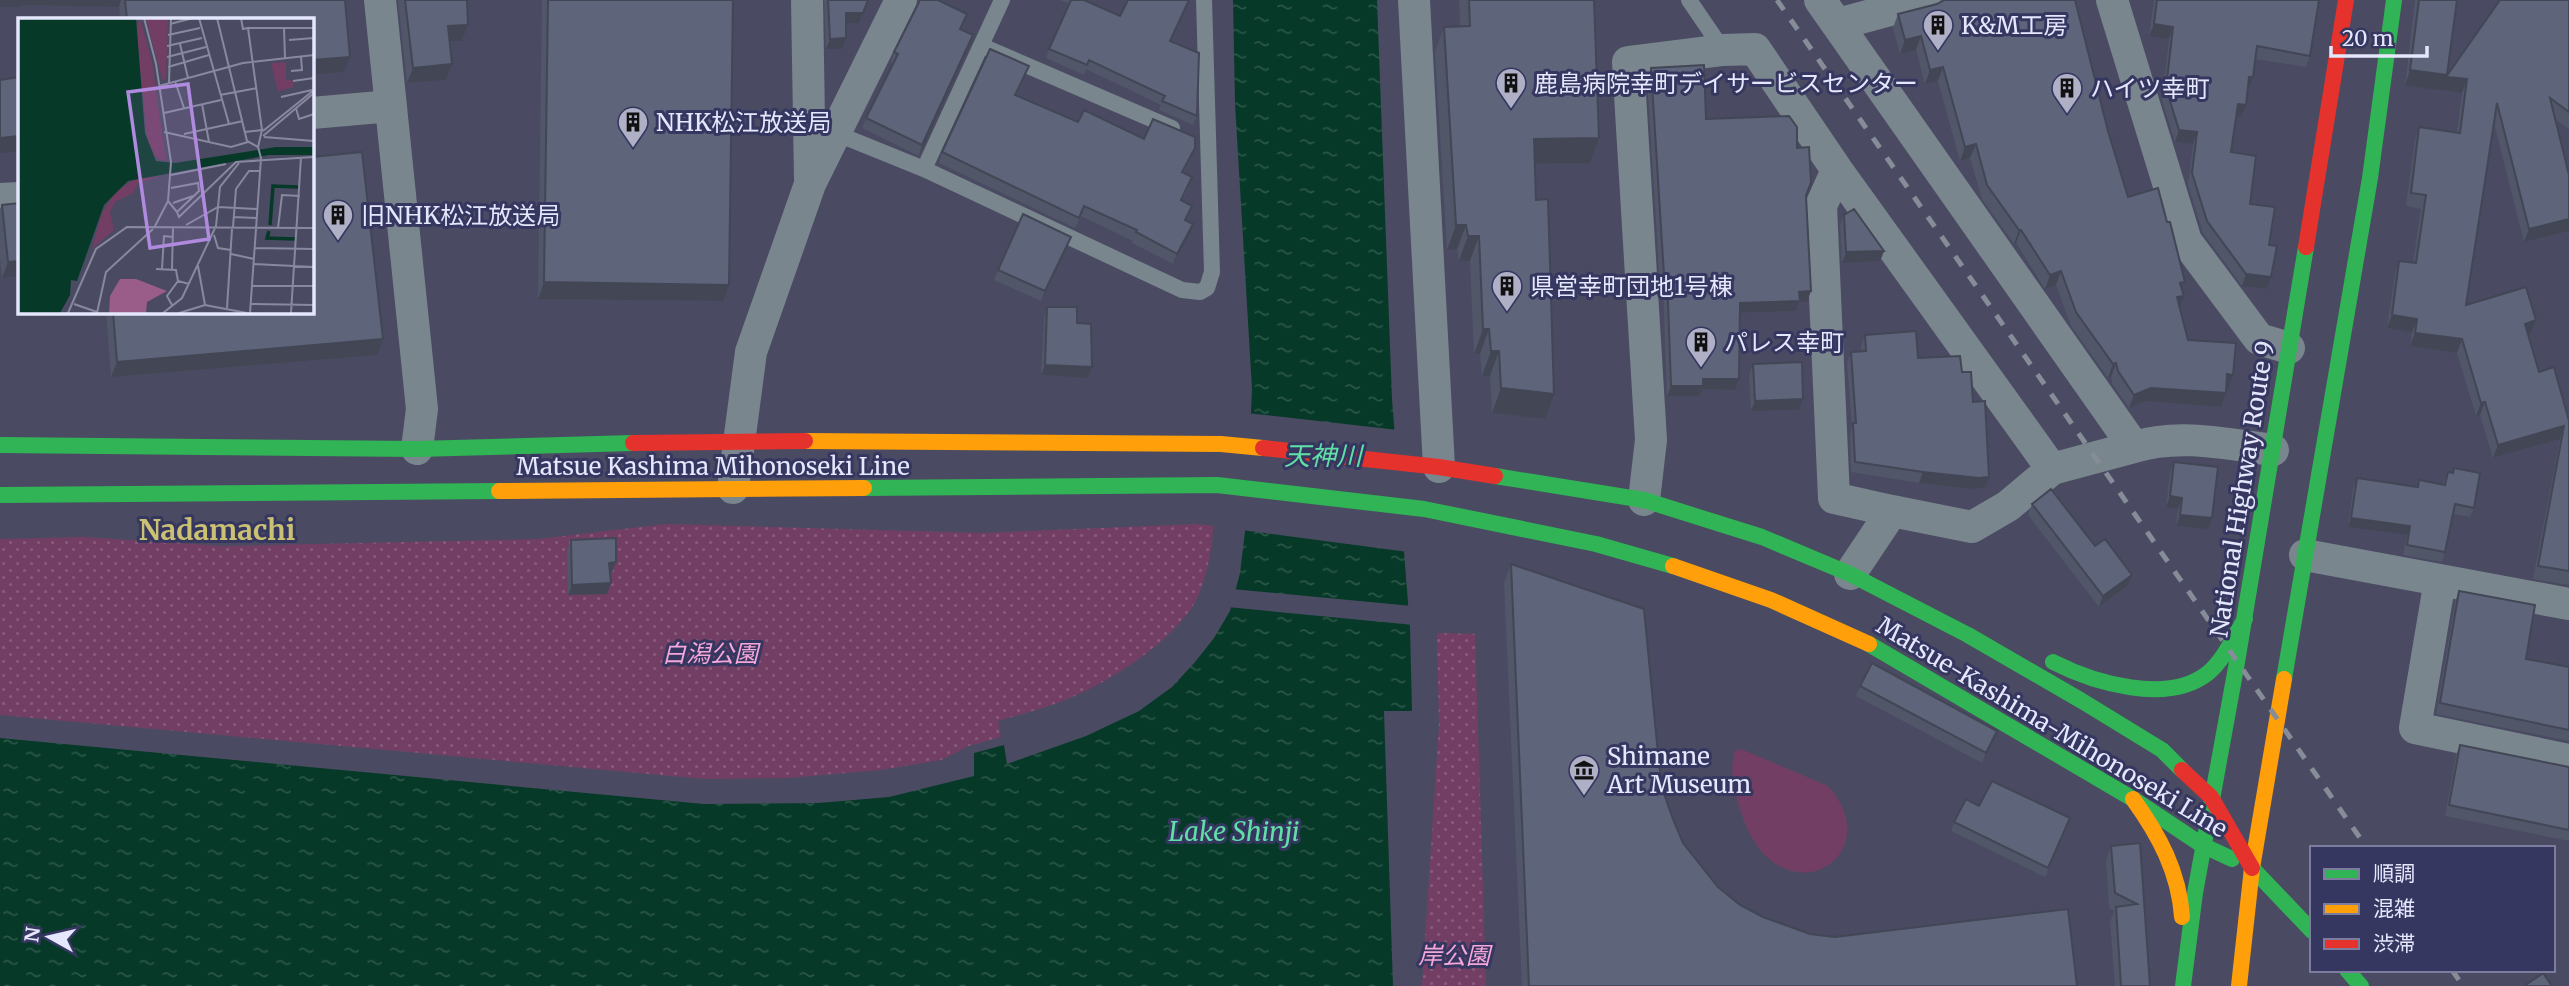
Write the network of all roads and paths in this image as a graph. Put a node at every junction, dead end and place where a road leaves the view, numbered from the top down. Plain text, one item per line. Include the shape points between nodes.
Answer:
1 (380, 0) edge
2 (807, 0) edge
3 (901, 0) edge
4 (1002, 0) edge
5 (1204, 0) edge
6 (1414, 0) edge
7 (1689, 0) edge
8 (1927, 0) edge
9 (2112, 0) edge
10 (2346, 0) edge
11 (2394, 0) edge
12 (1829, 12) edge
13 (982, 46) junction
14 (1723, 50) junction
15 (391, 106) junction
16 (313, 113) edge
17 (835, 133) junction
18 (1195, 138) junction
19 (924, 169) junction
20 (1837, 170) junction
21 (810, 184) junction
22 (18, 198) edge
23 (0, 199) edge
24 (2289, 348) junction
25 (738, 440) junction
26 (0, 445) edge
27 (2134, 447) junction
28 (417, 449) junction
29 (2273, 450) junction
30 (1405, 463) joint
31 (1439, 467) junction
32 (2052, 469) junction
33 (733, 488) junction
34 (0, 495) edge
35 (1644, 499) junction
36 (1424, 509) joint
37 (1892, 511) junction
38 (2305, 555) junction
39 (1850, 574) junction
40 (2441, 580) junction
41 (1935, 600) dead end
42 (2569, 604) edge
43 (2245, 620) junction
44 (2039, 653) dead end
45 (2569, 760) edge
46 (2211, 797) junction
47 (2133, 799) junction
48 (2202, 845) junction
49 (2252, 867) junction
50 (2310, 929) edge
51 (2349, 972) edge
52 (2182, 986) edge
53 (2239, 986) edge
54 (2361, 986) edge

1 - 15 street
2 - 21 street
3 - 17 street
4 - 13 lane
5 - 18 lane
6 - 31 street
7 - 14 lane
8 - 12 street
9 - 24 street via 2186,241 2259,339
10 - 24 main road, National Highway Route 9
11 - 38 main road via 2370,178
12 - 27 street
13 - 18 lane
13 - 19 lane
14 - 20 street via 1755,49
14 - 35 street via 1628,62 1651,440
15 - 16 street
15 - 28 street via 422,409
17 - 19 lane
17 - 21 street
18 - 19 lane via 1212,272 1207,288 1200,292 1182,290
20 - 32 street
20 - 37 street via 1821,206 1834,498
21 - 25 street via 751,352
22 - 23 street
24 - 29 main road, National Highway Route 9
25 - 28 main road, Matsue Kashima Mihonoseki Line
25 - 30 main road, Matsue Kashima Mihonoseki Line via 1221,444
25 - 33 street
26 - 28 main road, Matsue Kashima Mihonoseki Line
27 - 29 street via 2173,439
27 - 32 street
29 - 43 main road, National Highway Route 9
30 - 31 main road, Matsue-Kashima-Mihonoseki Line
31 - 35 main road, Matsue-Kashima-Mihonoseki Line
32 - 37 street via 2008,506 1972,527
33 - 34 main road, Matsue Kashima Mihonoseki Line
33 - 36 main road, Matsue Kashima Mihonoseki Line via 1217,485
35 - 39 main road, Matsue-Kashima-Mihonoseki Line via 1762,537
36 - 47 main road, Matsue-Kashima-Mihonoseki Line via 1596,544 1771,600 1880,649
37 - 39 street
38 - 40 street
38 - 49 main road
39 - 41 main road
39 - 46 main road, Matsue-Kashima-Mihonoseki Line via 1968,635 2162,750
40 - 42 street
40 - 45 street via 2415,728
43 - 44 main road via 2208,674 2185,685 2154,690 2082,675
43 - 46 main road, National Highway Route 9
46 - 48 main road, National Highway Route 9
46 - 49 main road, Matsue-Kashima-Mihonoseki Line
47 - 48 main road, Matsue-Kashima-Mihonoseki Line
47 - 52 main road via 2159,835 2182,899
48 - 49 main road, Matsue-Kashima-Mihonoseki Line
48 - 52 main road, National Highway Route 9
49 - 50 main road
49 - 53 main road
51 - 54 main road

